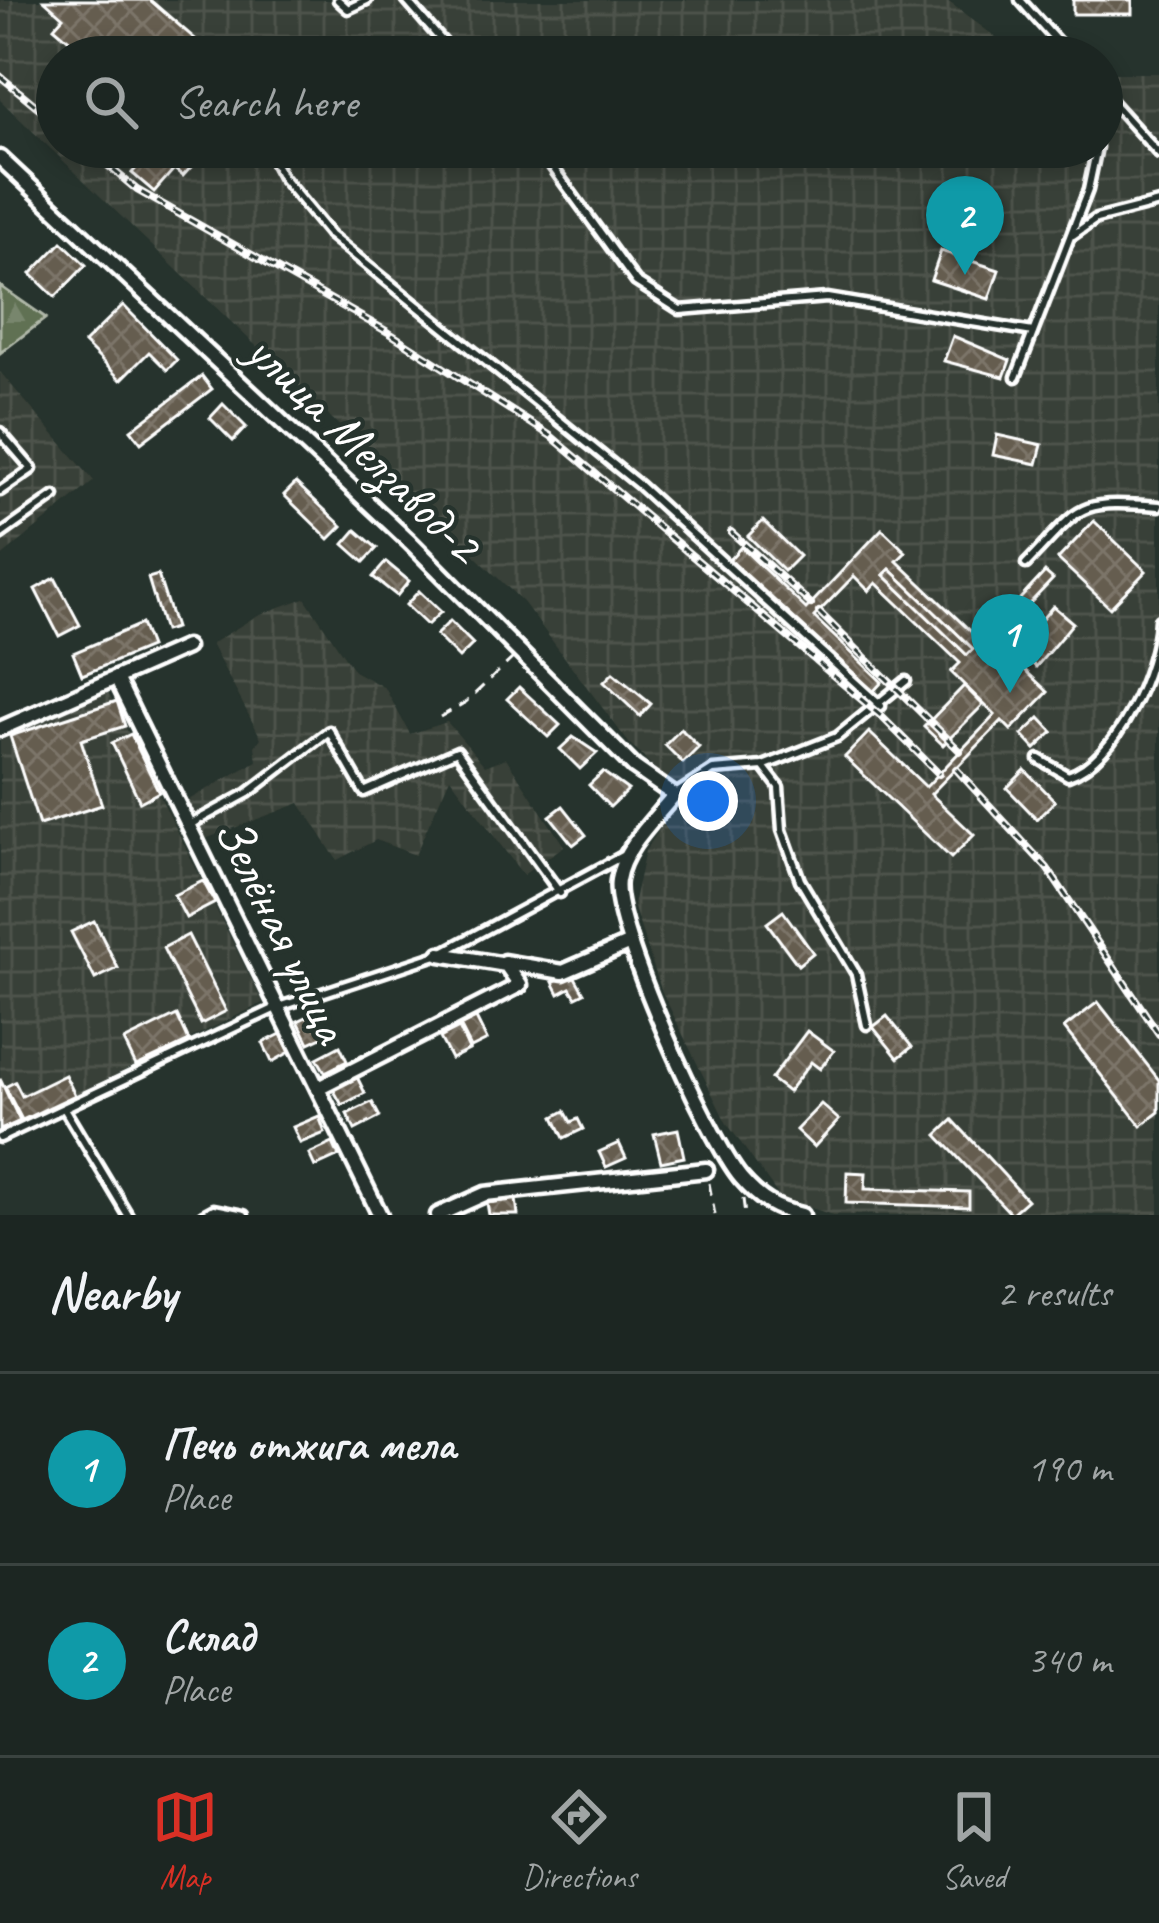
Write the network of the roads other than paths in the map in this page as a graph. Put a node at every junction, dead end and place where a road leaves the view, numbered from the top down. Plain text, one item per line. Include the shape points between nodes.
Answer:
1 (338, 0) edge
2 (368, 0) edge
3 (406, 0) edge
4 (1020, 0) edge
5 (438, 36) edge
6 (1052, 36) edge
7 (1123, 114) edge
8 (1159, 154) edge
9 (0, 158) edge
10 (277, 168) edge
11 (553, 168) edge
12 (1091, 168) edge
13 (1159, 203) edge
14 (1070, 237) junction
15 (1033, 332) junction
16 (1016, 377) dead end
17 (0, 432) edge
18 (4, 444) edge
19 (0, 491) edge
20 (55, 496) dead end
21 (1159, 506) edge
22 (0, 535) edge
23 (1026, 564) dead end
24 (1159, 620) edge
25 (186, 647) dead end
26 (116, 678) junction
27 (906, 681) dead end
28 (880, 706) junction
29 (0, 729) edge
30 (1039, 759) dead end
31 (763, 766) junction
32 (674, 795) junction
33 (188, 826) junction
34 (628, 852) junction
35 (560, 893) junction
36 (630, 943) junction
37 (440, 954) junction
38 (497, 962) junction
39 (276, 1008) junction
40 (867, 1025) dead end
41 (319, 1088) junction
42 (65, 1110) junction
43 (0, 1138) edge
44 (706, 1170) road end
45 (128, 1215) edge
46 (203, 1215) edge
47 (244, 1215) edge
48 (380, 1215) edge
49 (438, 1215) edge
50 (802, 1215) edge

1 - 2 lane via 348,9
3 - 5 lane
4 - 6 lane
7 - 8 lane
9 - 32 street, улица Мелзавод-2 via 634,767
10 - 28 lane via 330,235 639,485
11 - 15 lane via 636,282 680,310 827,298
12 - 14 lane
13 - 14 lane via 1096,219
14 - 15 lane
15 - 16 lane
17 - 18 lane
18 - 19 lane via 32,469
20 - 22 lane
21 - 23 lane via 1100,502 1079,509
24 - 30 lane via 1149,675 1096,762 1068,776
25 - 26 street
26 - 29 street
26 - 33 street, Зелёная улица
27 - 28 lane
28 - 31 lane via 837,736
31 - 32 lane via 713,770
31 - 40 lane via 779,787 782,830 800,880 856,974
32 - 34 street
33 - 35 lane via 248,793 329,731 364,792 457,751
33 - 39 street, Зелёная улица
34 - 35 lane
34 - 36 street via 617,904
35 - 37 lane
36 - 38 street via 563,972
36 - 50 street via 738,1175 771,1208
37 - 38 street
37 - 39 lane
38 - 41 street via 520,985
39 - 41 street, Зелёная улица
39 - 42 lane
41 - 48 street, Зелёная улица
42 - 43 lane
42 - 45 lane
44 - 49 street via 485,1194
46 - 47 lane

